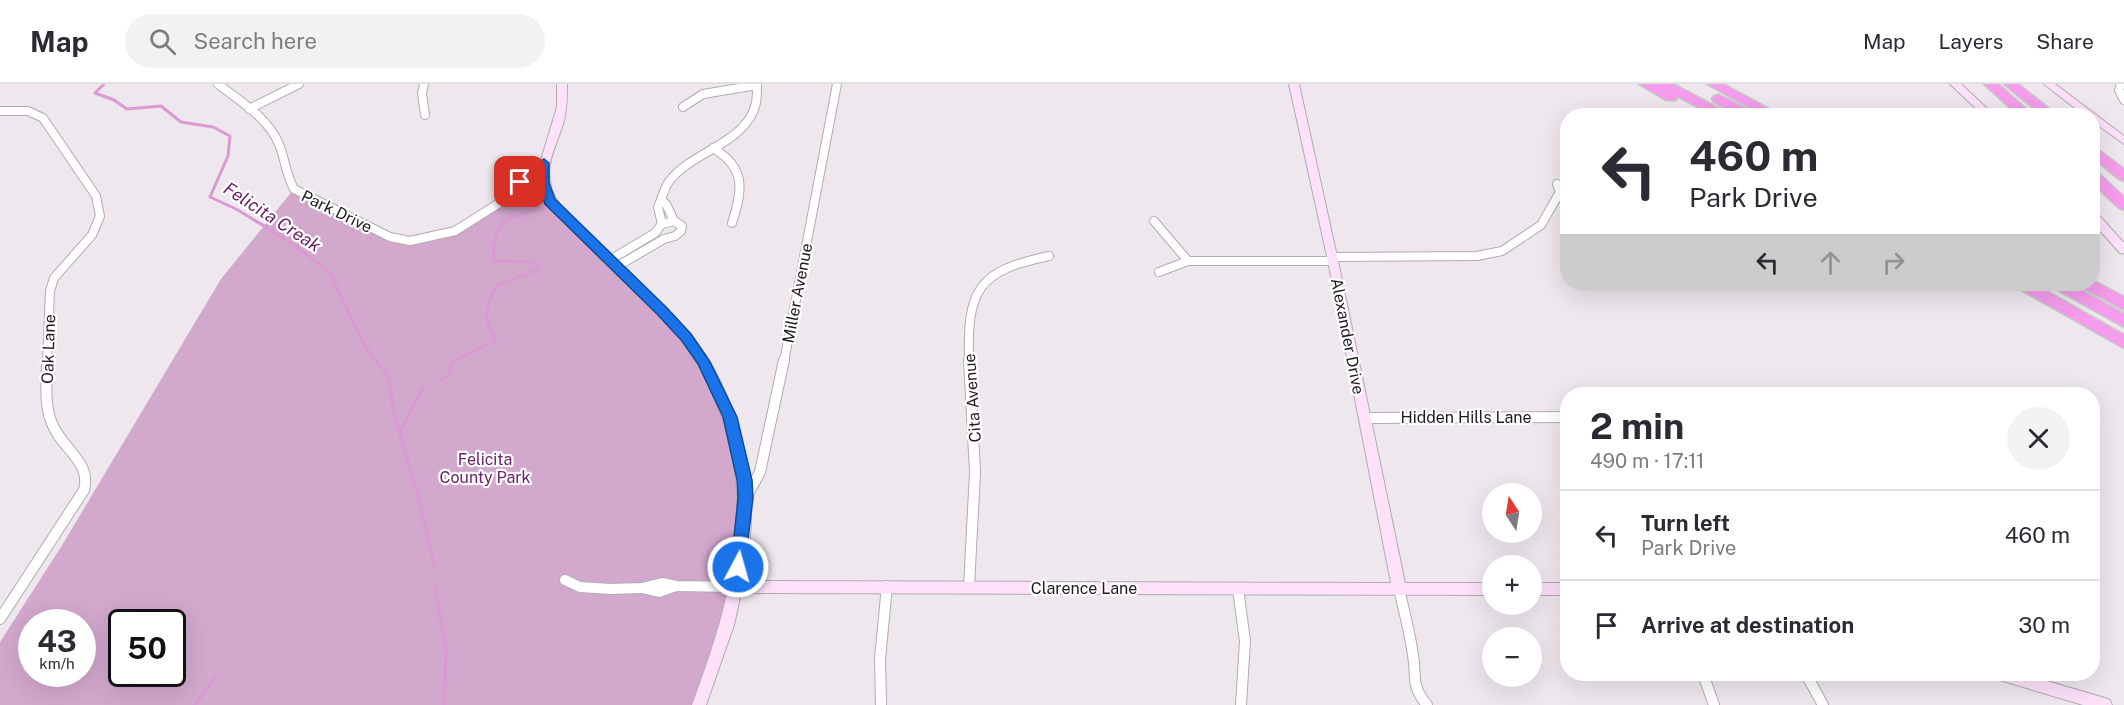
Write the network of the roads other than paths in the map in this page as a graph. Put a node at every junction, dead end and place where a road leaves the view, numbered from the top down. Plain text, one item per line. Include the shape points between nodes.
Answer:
1 (218, 84) edge
2 (299, 84) edge
3 (424, 84) edge
4 (562, 84) edge
5 (837, 84) edge
6 (1294, 84) edge
7 (1645, 84) edge
8 (1663, 84) edge
9 (1689, 84) edge
10 (1713, 84) edge
11 (1955, 84) edge
12 (1990, 84) edge
13 (2010, 84) edge
14 (2049, 84) edge
15 (2121, 84) edge
16 (757, 85) edge
17 (2124, 100) edge
18 (683, 107) dead end
19 (1693, 108) edge
20 (1711, 108) edge
21 (1735, 108) edge
22 (1760, 108) edge
23 (1981, 108) edge
24 (2018, 108) edge
25 (2042, 108) edge
26 (2081, 108) edge
27 (249, 109) junction
28 (0, 111) edge
29 (425, 115) dead end
30 (2100, 122) edge
31 (2124, 141) edge
32 (713, 148) junction
33 (2100, 155) edge
34 (544, 163) junction
35 (2124, 176) edge
36 (2100, 182) edge
37 (543, 183) junction
38 (1557, 184) dead end
39 (503, 200) junction
40 (661, 200) junction
41 (2124, 205) edge
42 (674, 221) junction
43 (1154, 221) dead end
44 (732, 223) dead end
45 (662, 224) junction
46 (2100, 224) edge
47 (2124, 250) edge
48 (1049, 256) dead end
49 (1333, 259) junction
50 (1188, 261) junction
51 (613, 263) junction
52 (1159, 272) dead end
53 (2041, 291) edge
54 (2054, 291) edge
55 (2071, 291) edge
56 (2094, 291) edge
57 (2123, 322) edge
58 (1560, 417) edge
59 (1365, 418) junction
60 (746, 498) junction
61 (565, 580) dead end
62 (887, 586) junction
63 (736, 587) junction
64 (969, 587) junction
65 (1238, 589) junction
66 (1399, 589) junction
67 (1482, 589) edge
68 (1542, 589) edge
69 (1560, 589) edge
70 (0, 619) edge
71 (1705, 681) edge
72 (1810, 681) edge
73 (2026, 681) edge
74 (699, 705) edge
75 (881, 705) edge
76 (1241, 705) edge
77 (1427, 705) edge
78 (1714, 705) edge
79 (1823, 705) edge
80 (2105, 705) edge

1 - 27 street, Park Drive
2 - 27 street
3 - 29 street
4 - 34 street via 563,106
5 - 60 street, Miller Avenue via 772,423 760,472
6 - 49 street, Alexander Drive
7 - 19 highway
8 - 20 highway
9 - 21 highway
10 - 22 highway
11 - 23 street
12 - 24 highway
13 - 25 highway
14 - 26 street
15 - 17 street via 2119,90
16 - 18 street via 703,94
16 - 32 street via 755,110 745,126
27 - 39 street, Park Drive via 276,139 294,189 397,240 443,235 461,228
28 - 70 street, Oak Lane via 28,111 43,118 96,196 100,216 92,235 54,278 50,301 48,418 62,443 86,469 88,480
30 - 31 street
32 - 40 street via 686,165 668,183
32 - 44 street via 736,167 738,183
33 - 35 highway
34 - 37 street
34 - 39 street, Park Drive
36 - 41 highway
37 - 39 street, Park Drive
37 - 51 street via 556,208
38 - 49 street via 1560,192 1541,225 1502,251 1477,256
40 - 42 street
40 - 45 street via 658,207
42 - 45 street
42 - 51 street via 682,226 675,236
43 - 50 street
45 - 51 street
46 - 47 street
48 - 64 street, Cita Avenue via 998,271 976,293 968,357 975,455
49 - 50 street
49 - 59 street, Alexander Drive
50 - 52 street
51 - 60 street via 681,331 703,362 730,417
53 - 57 highway
54 - 57 highway
55 - 57 highway
56 - 57 highway
58 - 59 street, Hidden Hills Lane
59 - 66 street, Alexander Drive
60 - 63 street
61 - 63 street, Clarence Lane via 580,587 661,592 675,586
62 - 63 street, Clarence Lane
62 - 64 street, Clarence Lane
62 - 75 street via 880,659
63 - 74 street via 726,632
64 - 65 street, Clarence Lane
65 - 66 street, Clarence Lane
65 - 76 street via 1245,641
66 - 67 street, Clarence Lane
66 - 77 street via 1414,658 1413,676
68 - 69 street
71 - 78 street
72 - 79 street
73 - 80 street

